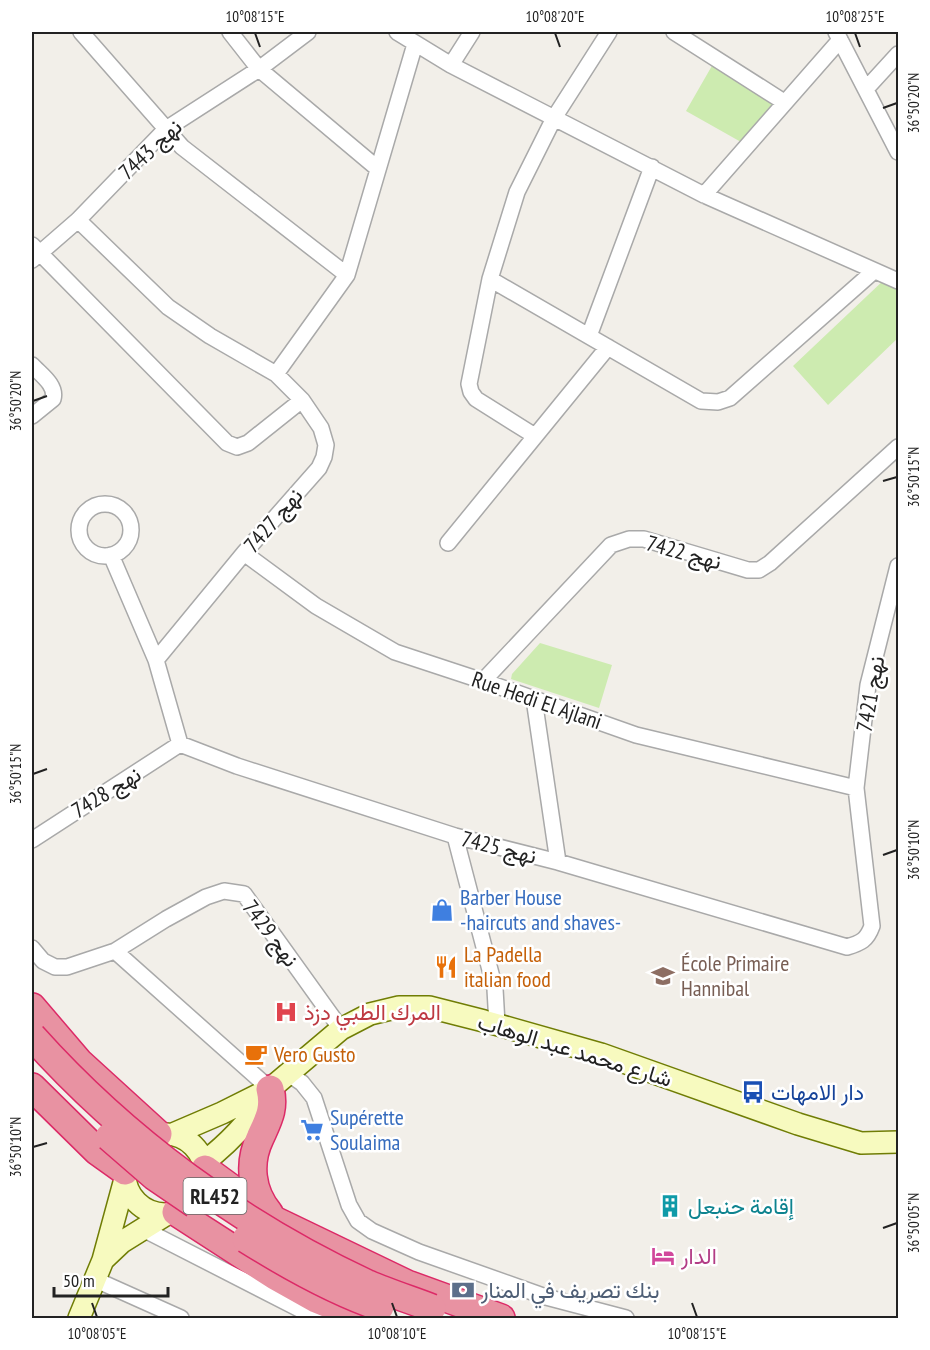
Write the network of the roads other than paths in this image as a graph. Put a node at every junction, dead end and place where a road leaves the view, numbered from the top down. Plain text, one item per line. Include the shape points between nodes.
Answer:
1 (81, 32) edge
2 (230, 32) edge
3 (308, 32) edge
4 (397, 32) edge
5 (472, 32) edge
6 (609, 32) edge
7 (674, 32) edge
8 (838, 36) edge
9 (415, 44) junction
10 (898, 54) edge
11 (450, 65) junction
12 (260, 69) junction
13 (866, 89) junction
14 (784, 102) junction
15 (554, 118) junction
16 (166, 129) junction
17 (898, 152) edge
18 (652, 167) junction
19 (377, 168) junction
20 (704, 195) junction
21 (78, 220) junction
22 (34, 253) edge
23 (874, 271) junction
24 (347, 274) junction
25 (490, 279) junction
26 (898, 281) edge
27 (588, 336) junction
28 (608, 347) junction
29 (32, 365) edge
30 (276, 374) junction
31 (302, 400) junction
32 (32, 416) edge
33 (535, 436) junction
34 (898, 447) edge
35 (448, 543) dead end
36 (244, 553) junction
37 (111, 555) dead end
38 (898, 566) edge
39 (156, 660) junction
40 (483, 681) junction
41 (534, 699) junction
42 (180, 744) junction
43 (856, 788) junction
44 (455, 836) junction
45 (32, 840) edge
46 (558, 862) junction
47 (32, 948) edge
48 (115, 951) junction
49 (32, 1007) edge
50 (497, 1024) junction
51 (341, 1029) junction
52 (32, 1036) edge
53 (32, 1061) edge
54 (279, 1082) junction
55 (35, 1098) edge
56 (166, 1134) junction
57 (898, 1142) edge
58 (204, 1166) junction
59 (125, 1175) junction
60 (172, 1213) junction
61 (276, 1221) junction
62 (143, 1229) junction
63 (99, 1269) junction
64 (422, 1313) edge
65 (83, 1317) edge
66 (181, 1318) edge
67 (317, 1318) edge
68 (363, 1318) edge
69 (462, 1318) edge
70 (501, 1318) edge
71 (626, 1318) edge

1 - 16 street
2 - 12 street
3 - 12 street, نهج 7443
4 - 9 street
5 - 11 street
6 - 15 street
7 - 14 street
8 - 13 street
8 - 14 street
9 - 11 street
9 - 19 street
10 - 13 street
11 - 15 street
12 - 16 street, نهج 7443
12 - 19 street
13 - 17 street
14 - 20 street
15 - 18 street
15 - 25 street via 517,192
16 - 21 street, نهج 7443
16 - 24 street via 182,147
18 - 20 street
18 - 27 street
19 - 24 street
20 - 23 street
21 - 22 street, نهج 7443
21 - 30 street, نهج 7427 via 168,307
22 - 31 street via 227,443 237,447 248,443
23 - 26 street
23 - 28 street via 730,398 718,402 701,401
24 - 30 street
25 - 27 street
25 - 33 street via 471,392
27 - 28 street
28 - 33 street
29 - 32 street via 55,395
30 - 31 street, نهج 7427
31 - 36 street, نهج 7427 via 321,428 326,445 324,457 319,468
33 - 35 street
34 - 40 street, نهج 7422 via 759,570 644,539 611,545
36 - 39 street, نهج 7427
36 - 40 street, Rue Hedi El Ajlani via 316,606 394,652
37 - 39 street
38 - 43 street, نهج 7421 via 868,685
39 - 42 street
40 - 41 street, Rue Hedi El Ajlani
41 - 43 street, Rue Hedi El Ajlani via 636,735
41 - 46 street
42 - 44 street, نهج 7425
42 - 45 street, نهج 7428
43 - 46 street, نهج 7425 via 872,926 868,938 847,947
44 - 46 street, نهج 7425
44 - 50 street via 495,988
47 - 48 street, نهج 7429 via 42,961 55,967 67,967
48 - 51 street, نهج 7429 via 206,897 224,891 244,894
48 - 54 street
49 - 56 highway via 79,1062
50 - 51 street, شارع محمد عبد الوهاب via 429,1007 399,1006 370,1014
50 - 57 street, شارع محمد عبد الوهاب via 601,1054 861,1143
51 - 54 street, شارع محمد عبد الوهاب
52 - 64 highway, RL452, bridge via 67,1075 124,1127 185,1175 259,1226
53 - 64 highway, RL452, bridge via 91,1122 154,1176 248,1240 338,1290
54 - 56 street via 222,1113
54 - 58 street
54 - 61 highway via 252,1168 259,1196
54 - 71 street via 302,1083 314,1098 349,1205 358,1221 372,1231 546,1297
55 - 59 highway
56 - 58 street via 187,1140
56 - 59 street via 148,1137 132,1151
58 - 60 street via 205,1178 198,1196
58 - 61 highway
59 - 60 street via 130,1194 140,1205 153,1212
59 - 63 street
60 - 62 street
60 - 68 highway via 316,1299
61 - 70 highway via 407,1284
62 - 63 street via 122,1242
62 - 67 street
63 - 65 street
63 - 66 street
64 - 69 highway, RL452

